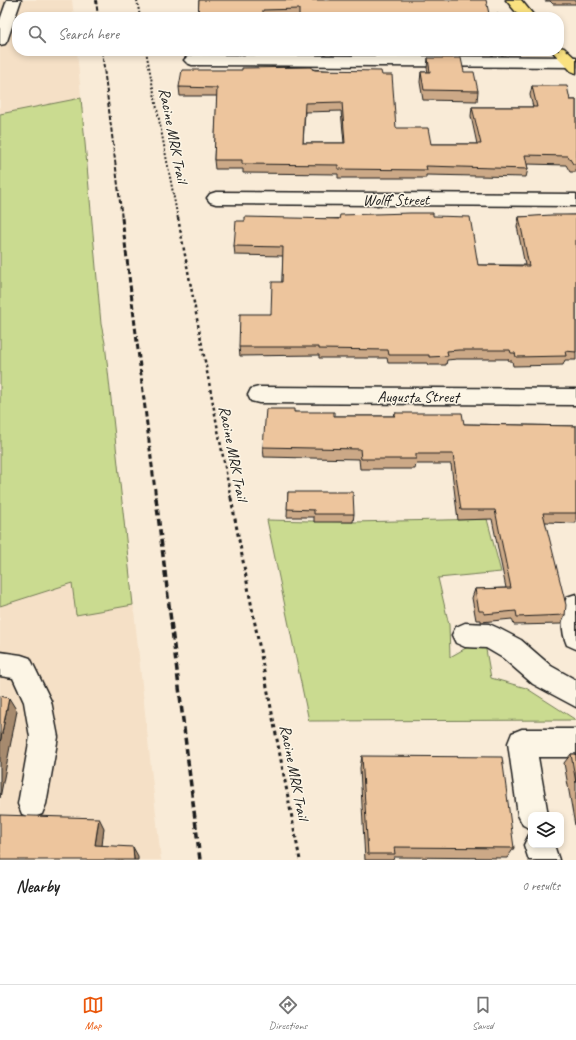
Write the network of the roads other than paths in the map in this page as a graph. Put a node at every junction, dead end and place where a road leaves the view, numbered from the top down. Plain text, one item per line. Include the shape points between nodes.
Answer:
1 (14, 0) edge
2 (513, 0) edge
3 (524, 12) edge
4 (0, 41) edge
5 (564, 55) edge
6 (192, 60) dead end
7 (574, 64) edge
8 (216, 198) dead end
9 (576, 200) edge
10 (259, 395) dead end
11 (576, 397) edge
12 (576, 605) edge
13 (465, 635) dead end
14 (576, 638) edge
15 (0, 664) edge
16 (576, 694) edge
17 (576, 743) edge
18 (32, 804) dead end
19 (533, 812) edge
20 (540, 848) edge
21 (544, 860) edge

1 - 4 street
2 - 3 main road
5 - 7 main road
6 - 7 street
8 - 9 street, Wolff Street
10 - 11 street, Augusta Street
12 - 14 street
13 - 16 street via 489,636 495,639 512,649 542,675
15 - 18 street via 21,667 37,701 44,737
17 - 19 street via 522,743
20 - 21 street

